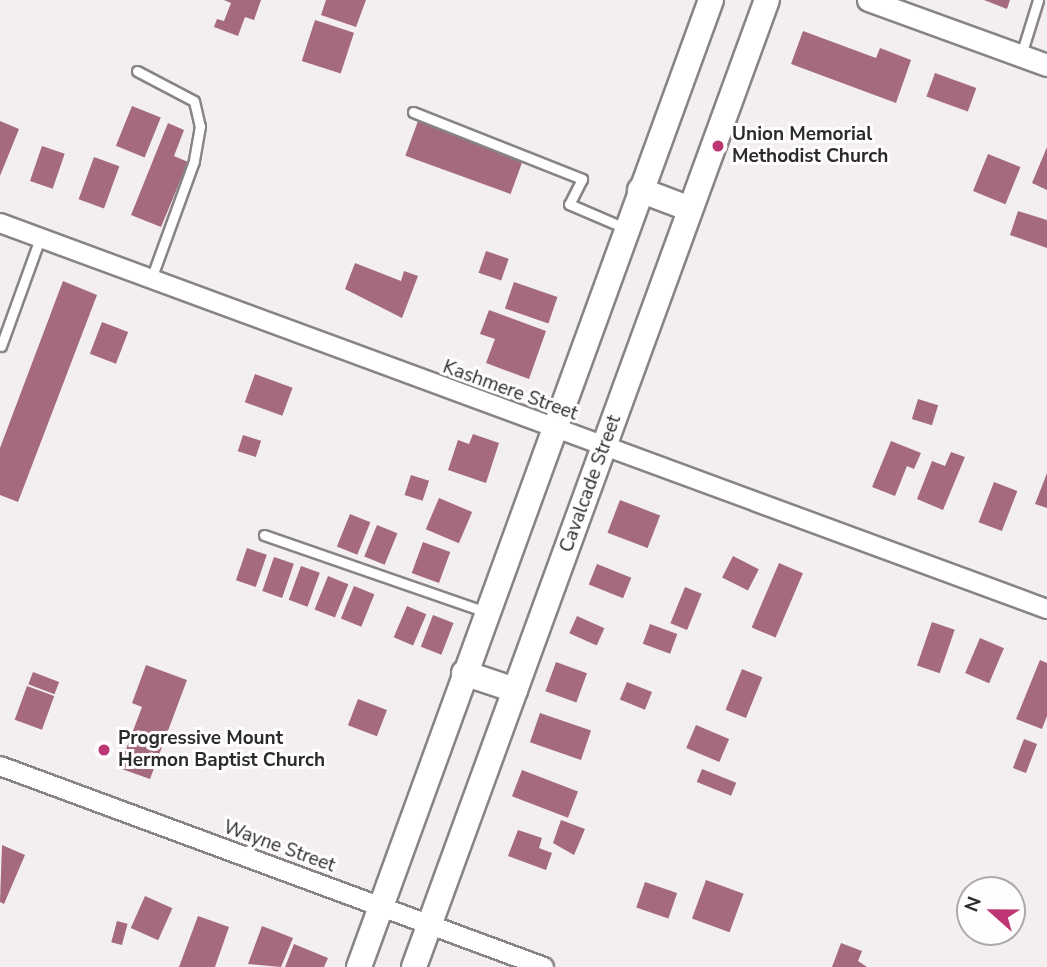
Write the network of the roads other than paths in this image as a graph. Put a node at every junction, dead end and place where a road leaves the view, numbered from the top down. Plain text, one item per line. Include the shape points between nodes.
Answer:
1 (711, 0) edge
2 (767, 0) edge
3 (868, 0) edge
4 (1038, 0) edge
5 (1021, 55) junction
6 (1047, 65) edge
7 (137, 71) dead end
8 (413, 112) dead end
9 (640, 190) junction
10 (690, 209) junction
11 (0, 223) edge
12 (626, 228) junction
13 (40, 238) junction
14 (151, 279) junction
15 (1, 346) edge
16 (551, 428) junction
17 (604, 448) junction
18 (264, 535) dead end
19 (1047, 609) edge
20 (486, 612) junction
21 (464, 673) junction
22 (515, 690) junction
23 (0, 766) edge
24 (381, 907) junction
25 (430, 925) junction
26 (359, 967) edge
27 (414, 967) edge
28 (544, 967) edge

1 - 9 main road
2 - 10 main road, Cavalcade Street
3 - 5 street
4 - 5 lane
5 - 6 street
7 - 14 lane via 194,101 200,126 194,161
8 - 12 lane via 582,179 569,204
9 - 10 main road
9 - 12 main road
10 - 17 main road, Cavalcade Street
11 - 13 street, Kashmere Street
12 - 16 main road
13 - 14 street, Kashmere Street
13 - 15 lane
14 - 16 street, Kashmere Street
16 - 17 street, Kashmere Street
16 - 20 main road
17 - 19 street, Kashmere Street
17 - 22 main road, Cavalcade Street
18 - 20 lane
20 - 21 main road
21 - 22 main road
21 - 24 main road
22 - 25 main road, Cavalcade Street
23 - 24 street, Wayne Street
24 - 25 street, Wayne Street
24 - 26 main road
25 - 27 main road, Cavalcade Street
25 - 28 street, Wayne Street

